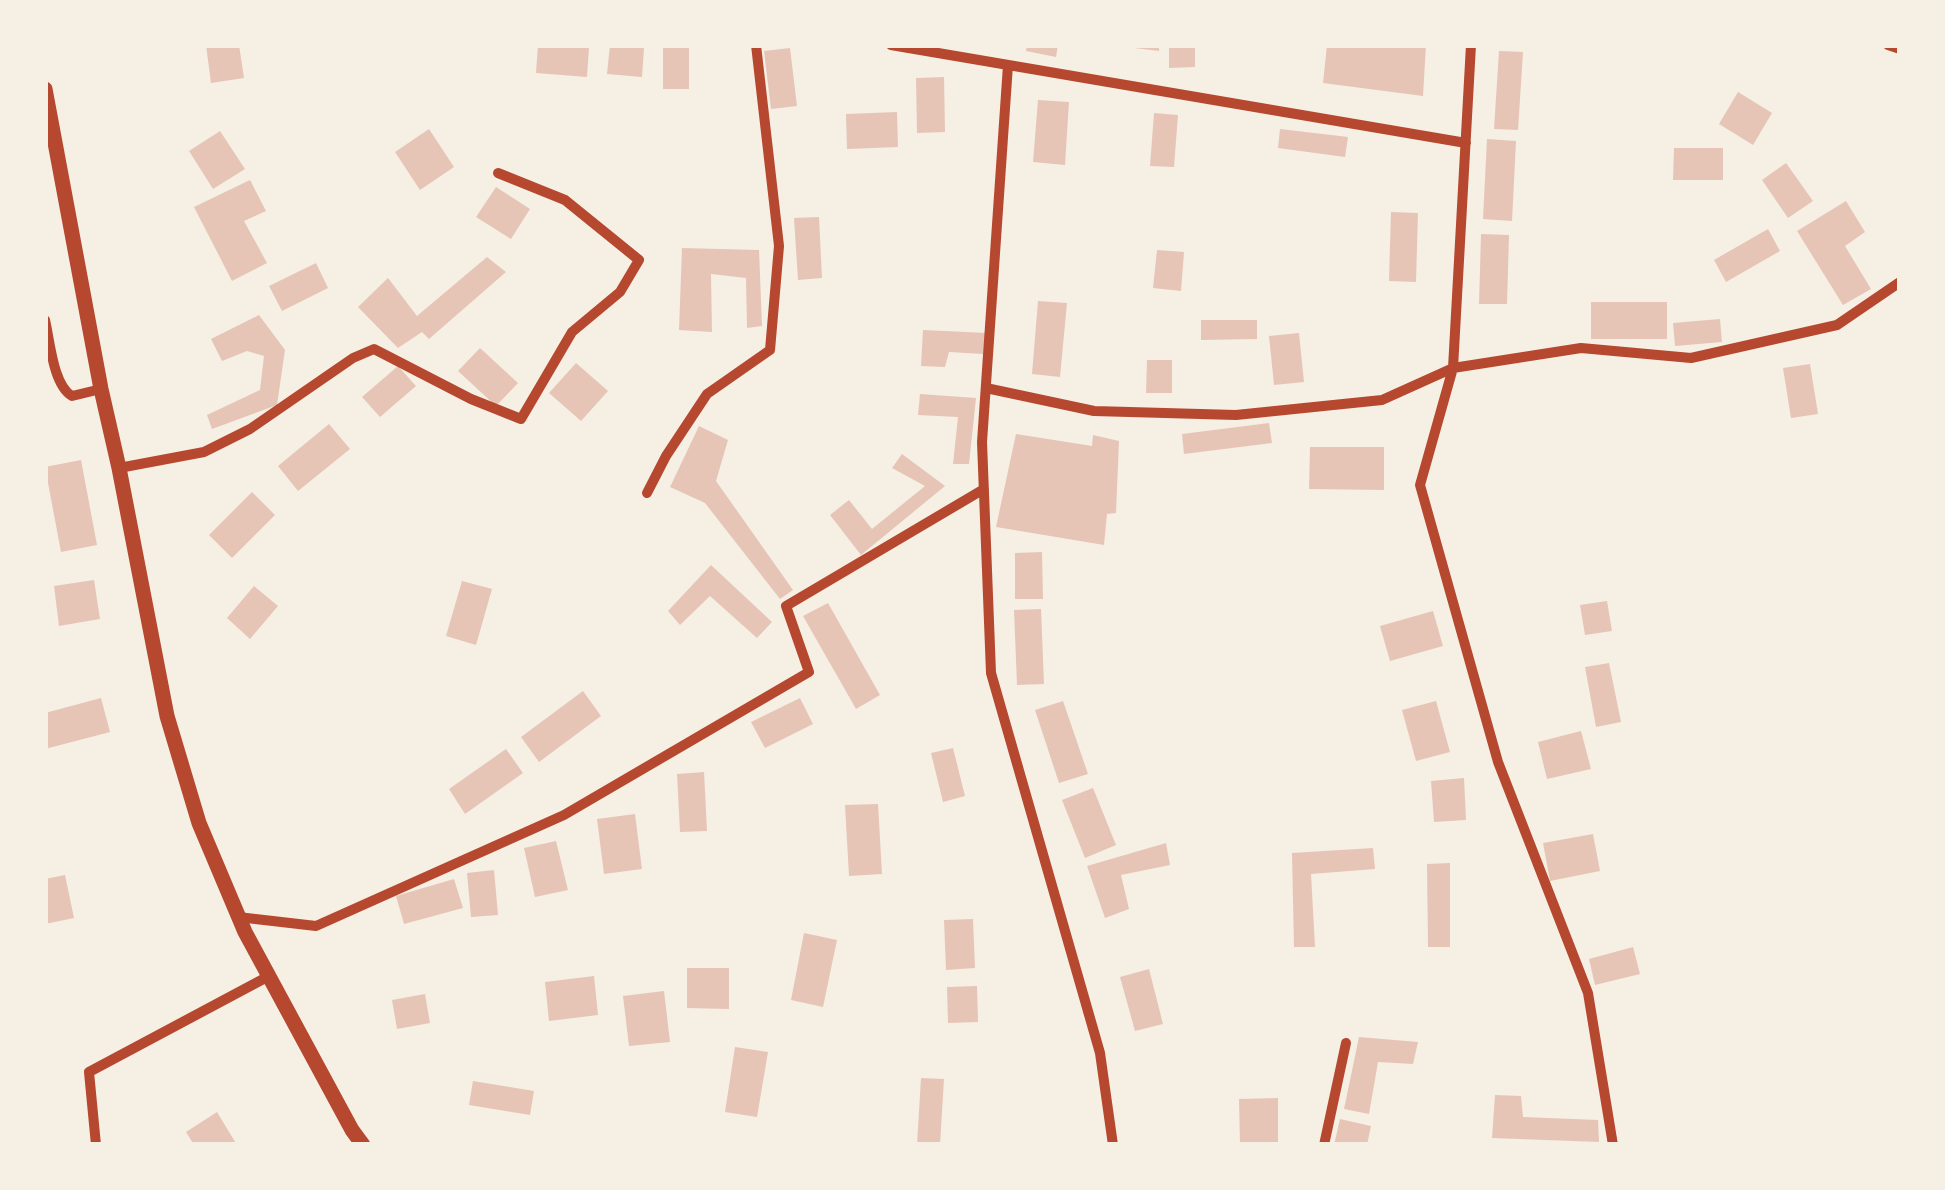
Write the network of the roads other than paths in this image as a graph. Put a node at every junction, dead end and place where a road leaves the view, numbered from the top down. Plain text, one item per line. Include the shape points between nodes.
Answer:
1 (756, 45) edge
2 (891, 45) edge
3 (1471, 45) edge
4 (1888, 45) edge
5 (1900, 49) edge
6 (1008, 65) junction
7 (45, 89) edge
8 (1466, 144) junction
9 (498, 173) dead end
10 (1900, 282) edge
11 (45, 320) edge
12 (1453, 368) junction
13 (986, 388) junction
14 (101, 389) junction
15 (119, 468) junction
16 (984, 489) junction
17 (647, 493) dead end
18 (238, 917) junction
19 (268, 976) junction
20 (1346, 1043) dead end
21 (96, 1145) edge
22 (363, 1145) edge
23 (1113, 1145) edge
24 (1324, 1145) edge
25 (1613, 1145) edge

1 - 17 street via 779,246 770,350 707,394
2 - 6 street
3 - 8 street
4 - 5 street
6 - 8 street
6 - 13 street
7 - 14 main road
8 - 12 street
9 - 15 street via 564,200 640,260 620,292 572,332 521,419 374,349 204,452
10 - 12 street via 1837,326 1690,358 1581,348
11 - 14 street via 63,391 72,396
12 - 13 street via 1382,400 1236,416 1094,411
12 - 25 street via 1420,486 1498,762 1588,993
13 - 16 street
14 - 15 main road
15 - 18 main road via 168,716 199,823
16 - 18 street via 786,606 809,672 661,760 564,815 316,926
16 - 23 street via 992,674 1100,1053
18 - 19 main road
19 - 21 street via 89,1072
19 - 22 main road
20 - 24 street

